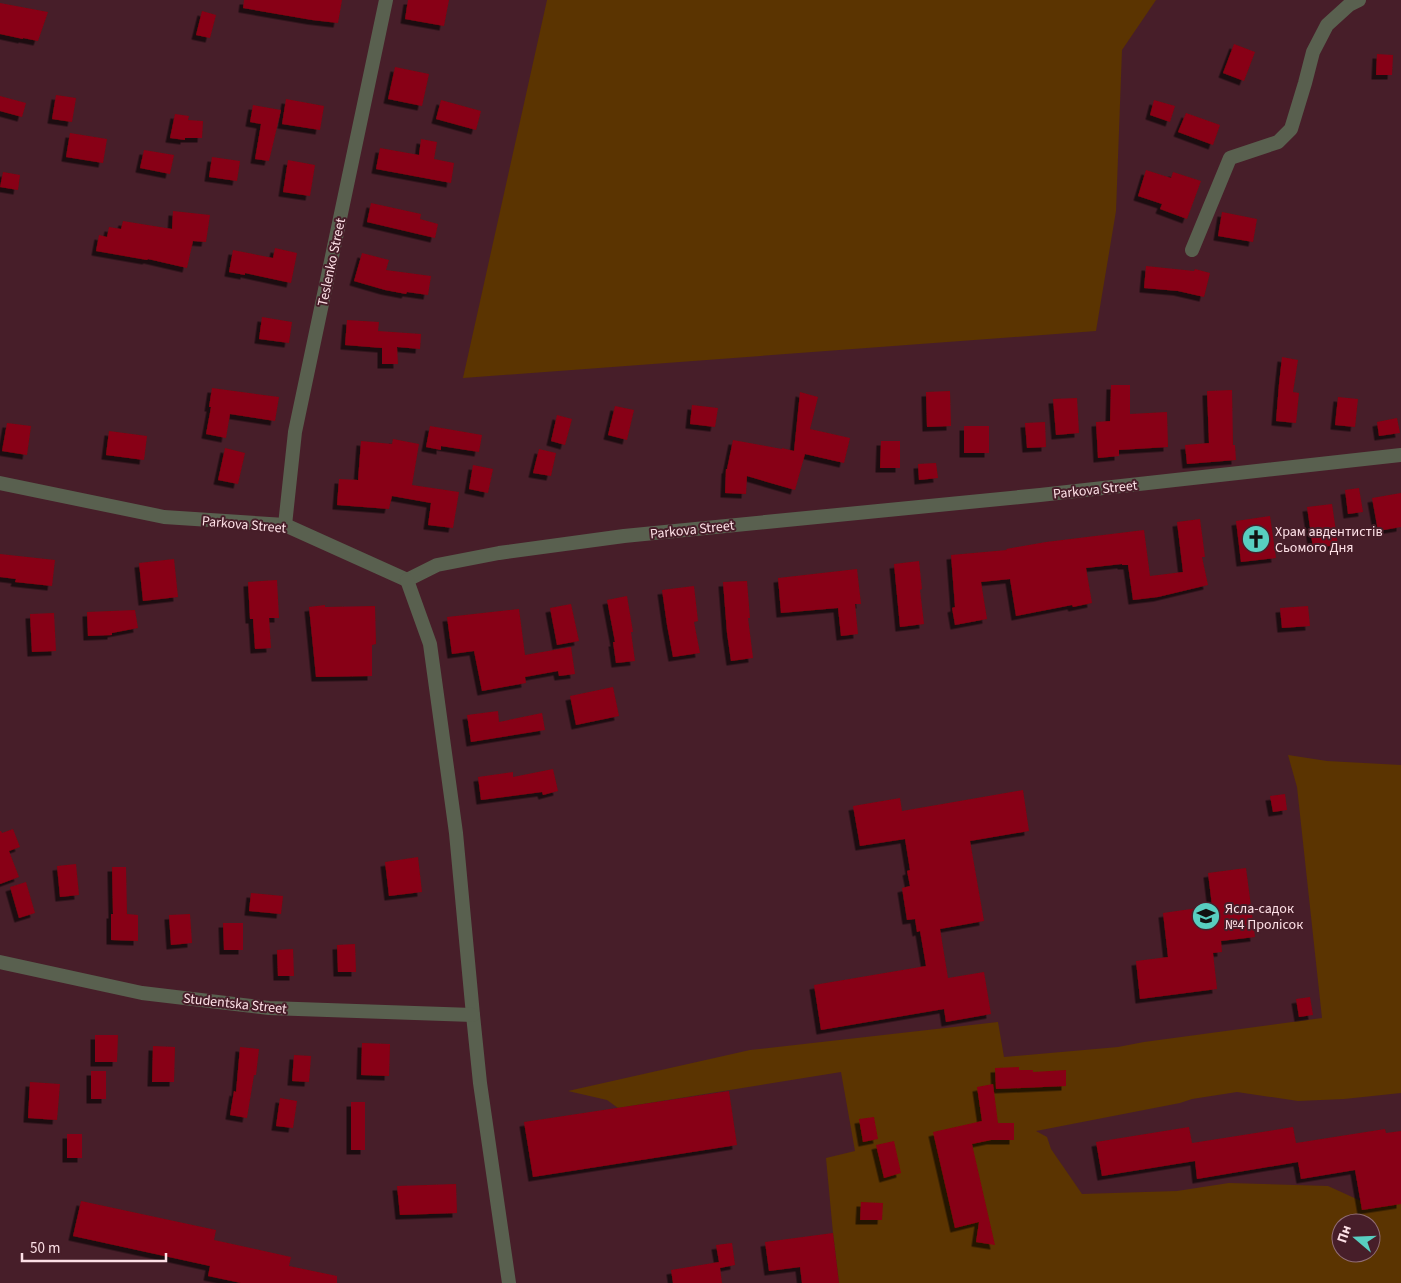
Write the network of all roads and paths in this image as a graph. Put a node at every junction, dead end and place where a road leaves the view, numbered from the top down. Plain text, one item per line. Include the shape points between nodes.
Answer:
1 (386, 0) edge
2 (1359, 0) edge
3 (1192, 250) dead end
4 (1401, 455) edge
5 (0, 483) edge
6 (285, 524) junction
7 (407, 580) junction
8 (0, 962) edge
9 (473, 1015) junction
10 (509, 1283) edge

1 - 6 street, Teslenko Street via 295,432
2 - 3 street via 1327,25 1313,52 1290,129 1278,142 1230,158
4 - 7 street, Parkova Street via 624,536 437,565
5 - 6 street, Parkova Street via 164,517
6 - 7 street, Parkova Street
7 - 9 street via 430,644 456,833
8 - 9 street, Studentska Street via 142,994 269,1008
9 - 10 street

